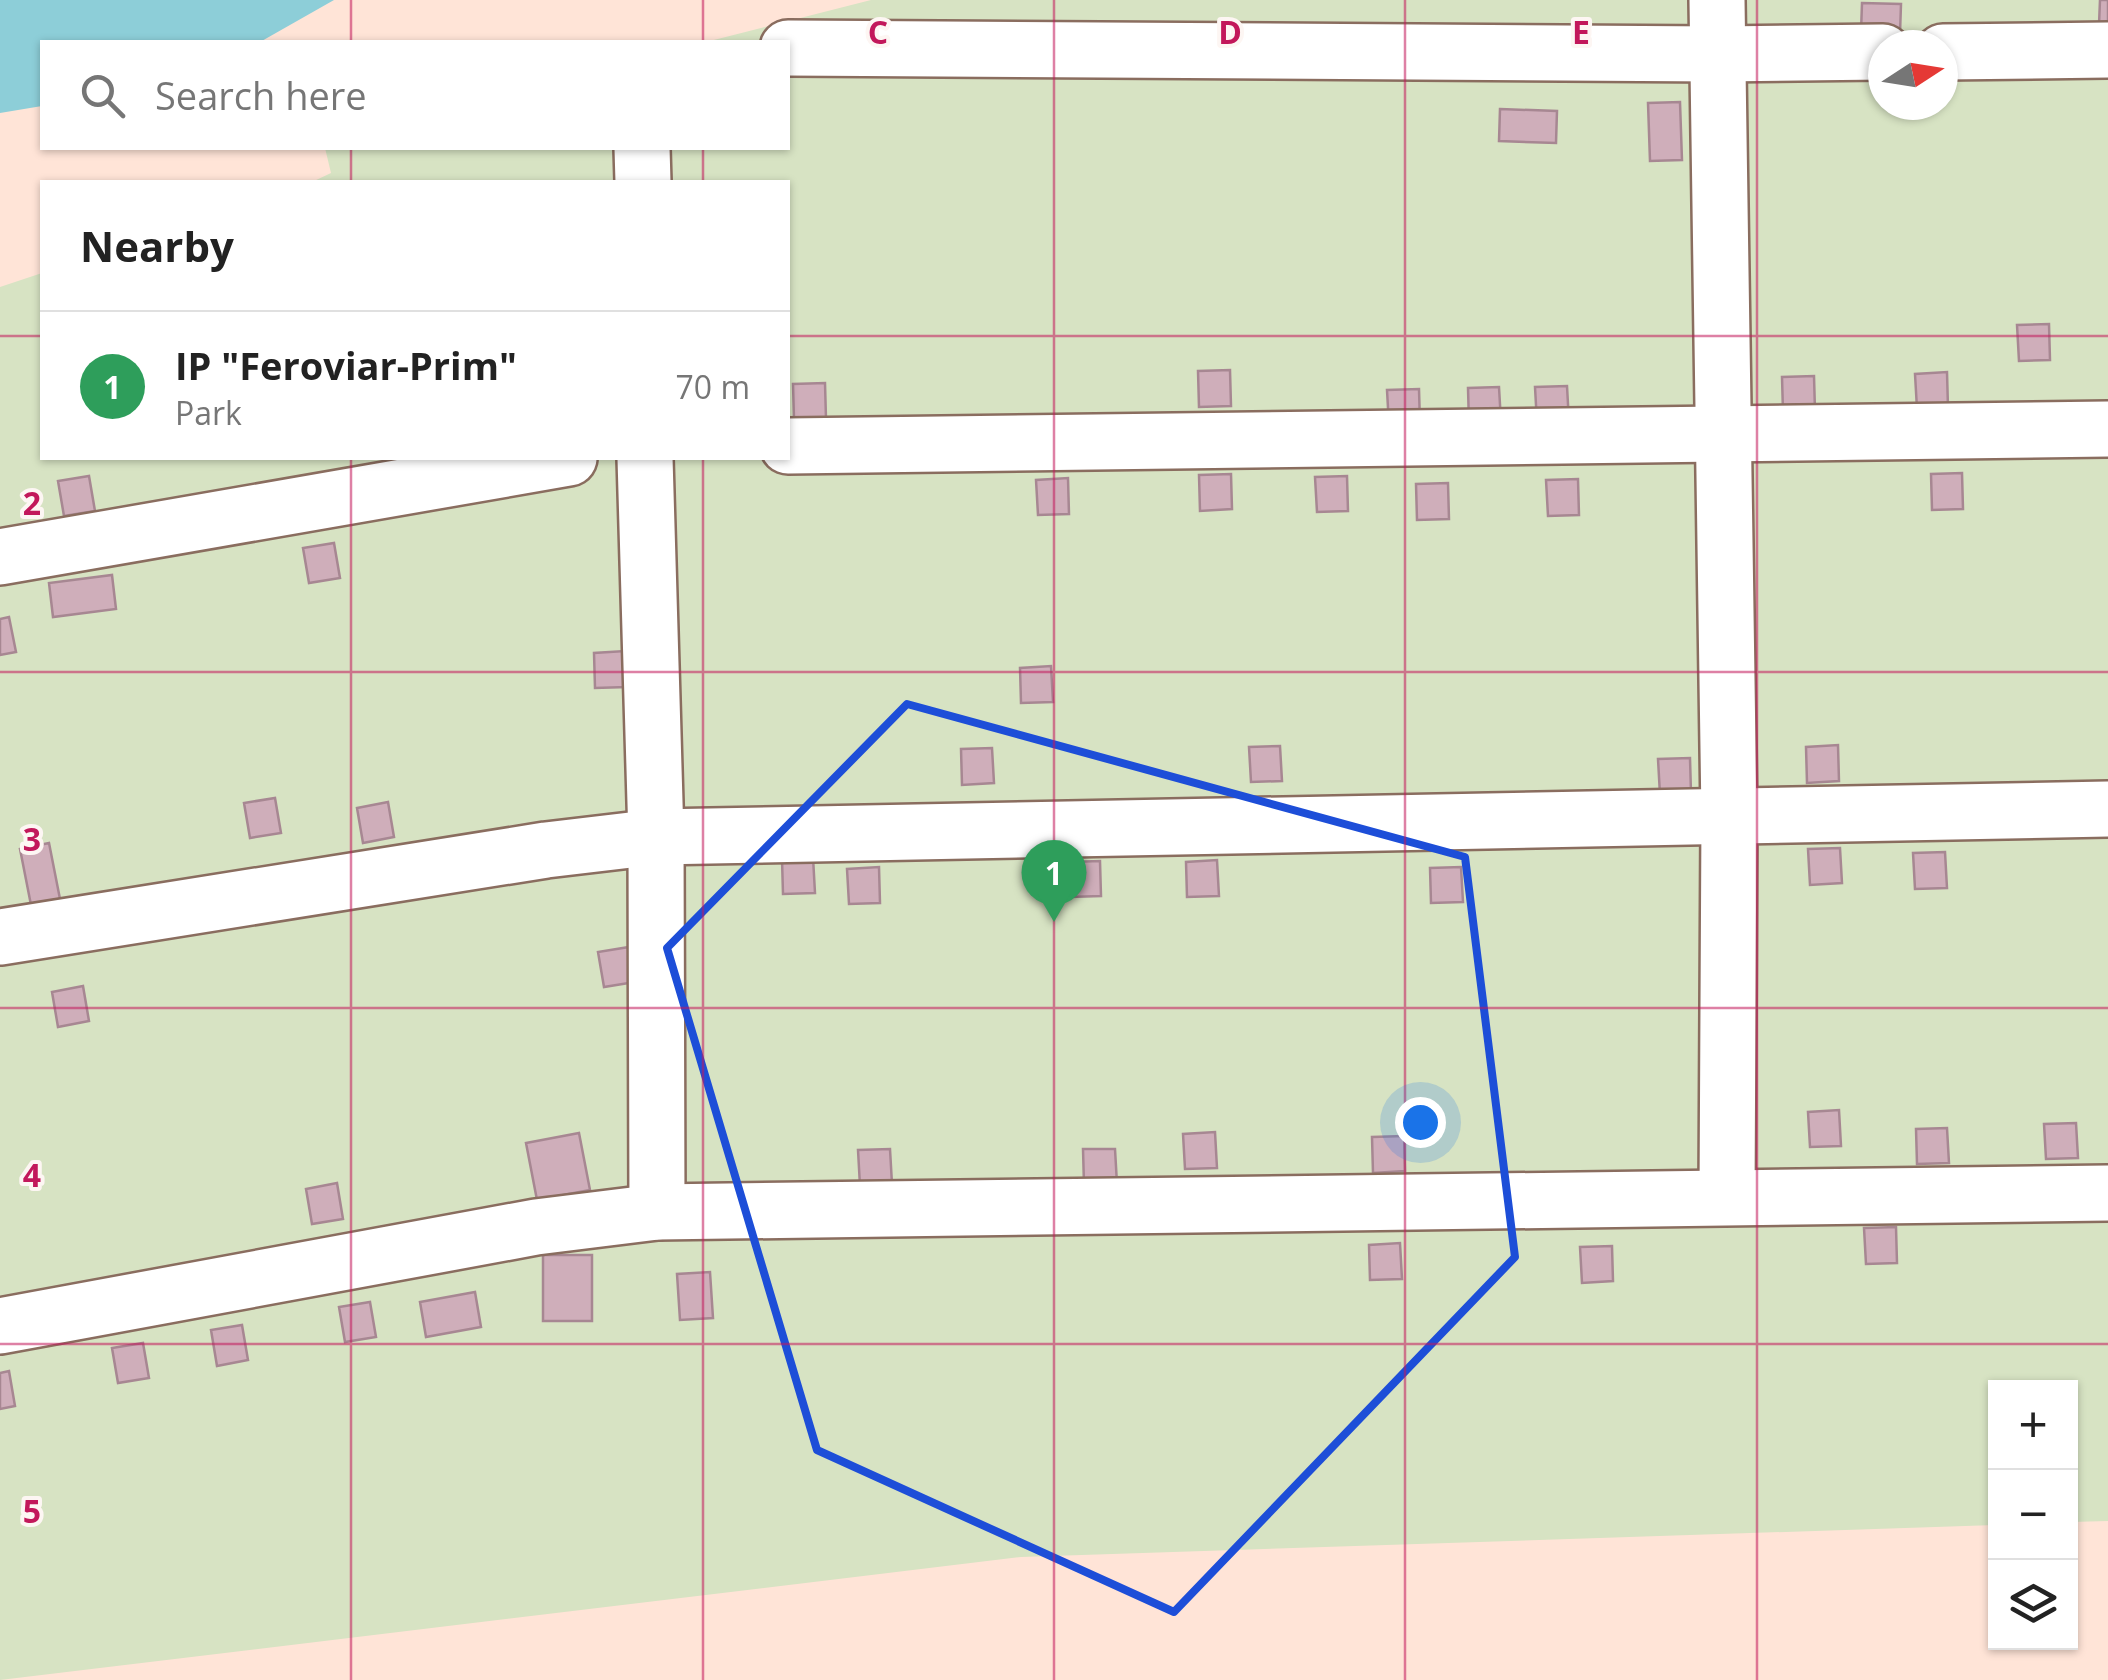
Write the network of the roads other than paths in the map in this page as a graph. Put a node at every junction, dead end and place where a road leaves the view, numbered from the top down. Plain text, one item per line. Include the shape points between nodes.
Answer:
1 (1717, 0) edge
2 (790, 48) edge
3 (2108, 50) edge
4 (1868, 52) edge
5 (1958, 52) edge
6 (1719, 54) junction
7 (642, 150) edge
8 (643, 180) edge
9 (2108, 428) edge
10 (1723, 436) junction
11 (790, 446) edge
12 (558, 460) edge
13 (644, 460) edge
14 (0, 557) edge
15 (2108, 809) edge
16 (1730, 816) junction
17 (656, 837) junction
18 (0, 937) edge
19 (2108, 1193) edge
20 (1727, 1198) junction
21 (657, 1212) junction
22 (0, 1326) edge

1 - 6 street
2 - 6 street
3 - 5 street
4 - 6 street
6 - 10 street
7 - 8 street
9 - 10 street
10 - 11 street
10 - 16 street
12 - 14 street
13 - 17 street
15 - 16 street
16 - 17 street
16 - 20 street
17 - 18 street
17 - 21 street
19 - 20 street
20 - 21 street
21 - 22 street via 536,1226

